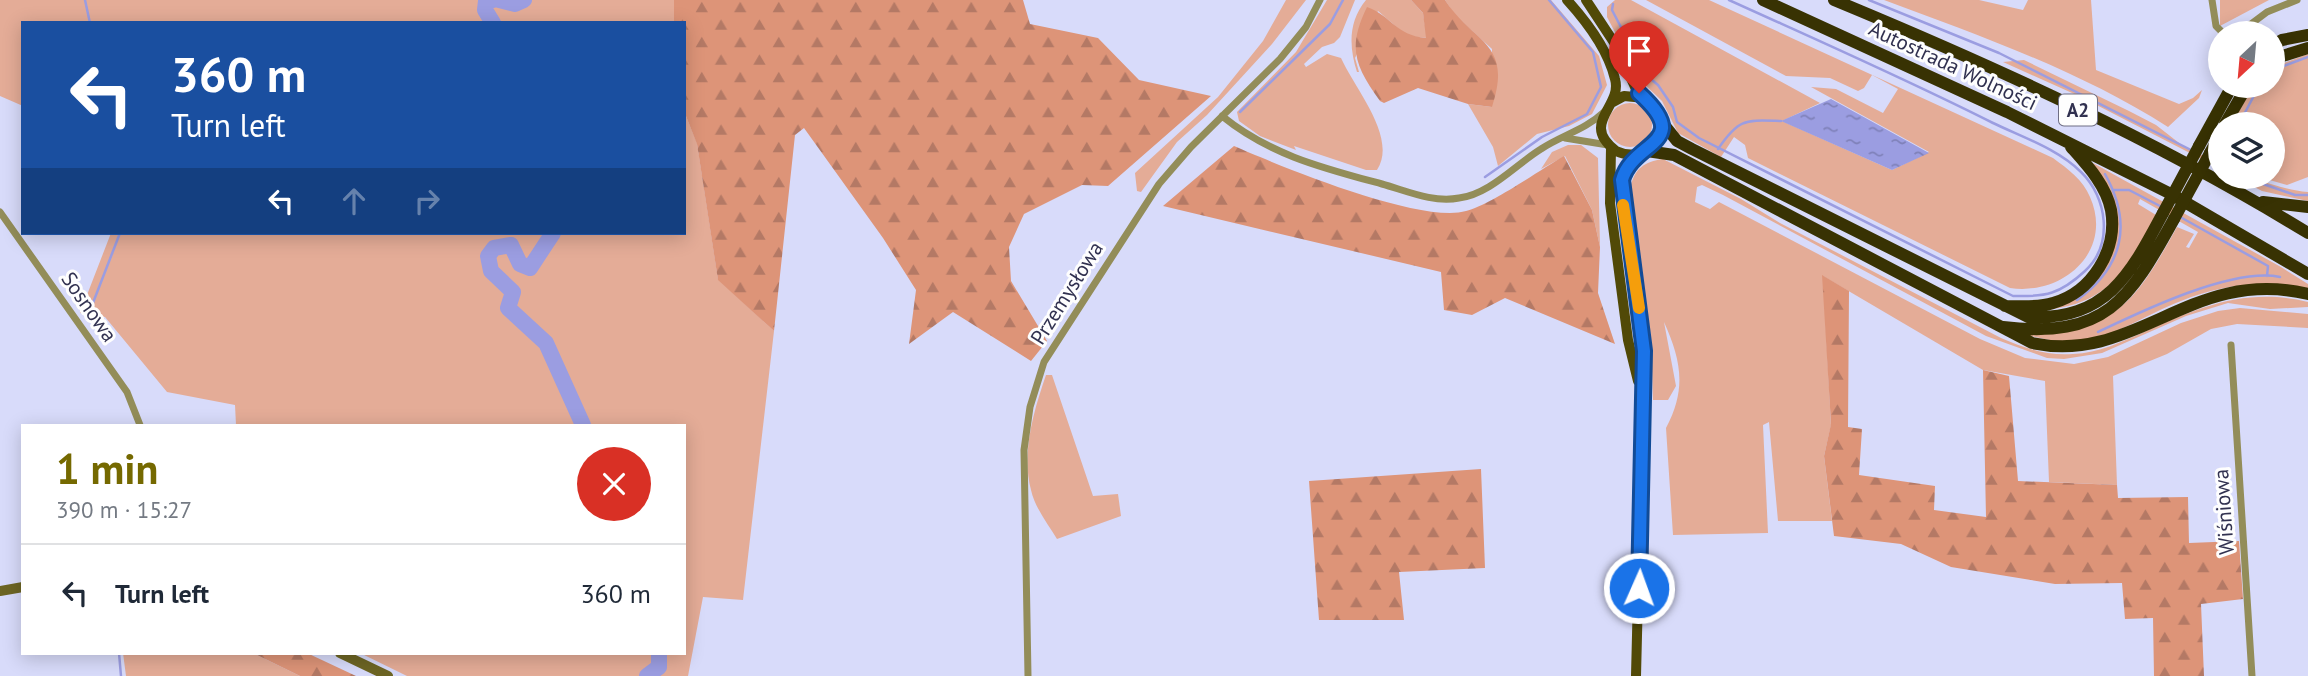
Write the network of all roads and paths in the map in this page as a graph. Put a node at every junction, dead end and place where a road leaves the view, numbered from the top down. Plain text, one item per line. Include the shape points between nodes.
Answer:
1 (1320, 0) edge
2 (1567, 0) edge
3 (1586, 0) edge
4 (1763, 0) edge
5 (1833, 0) edge
6 (2212, 0) edge
7 (2297, 0) edge
8 (2215, 21) edge
9 (2255, 21) edge
10 (2308, 35) edge
11 (2286, 39) edge
12 (2308, 48) edge
13 (2286, 55) edge
14 (2227, 98) edge
15 (1646, 99) junction
16 (1608, 107) junction
17 (1222, 116) junction
18 (1661, 121) junction
19 (1564, 138) junction
20 (2066, 141) junction
21 (2208, 146) edge
22 (1610, 147) junction
23 (2204, 150) junction
24 (1642, 153) junction
25 (2257, 202) junction
26 (2308, 206) edge
27 (0, 212) edge
28 (2169, 216) junction
29 (2308, 233) edge
30 (2308, 274) edge
31 (2308, 294) edge
32 (2003, 306) junction
33 (1999, 326) junction
34 (2231, 345) dead end
35 (1641, 390) junction
36 (140, 424) edge
37 (21, 587) edge
38 (0, 591) edge
39 (344, 655) edge
40 (388, 676) edge
41 (1028, 676) edge
42 (1636, 676) edge
43 (2252, 676) edge

1 - 17 street, Przemysłowa via 1297,39
2 - 16 main road via 1594,35 1612,70 1616,82
3 - 15 main road via 1615,44 1634,87
4 - 20 highway, Autostrada Wolności / A2
5 - 25 highway, Autostrada Wolności / A2 via 2119,129
6 - 8 street
7 - 9 street
10 - 11 highway
12 - 13 highway
14 - 23 highway
15 - 16 main road via 1632,95
15 - 18 main road
16 - 19 street via 1585,128
16 - 22 main road via 1601,129
17 - 19 street via 1255,140 1296,160 1438,199 1458,199 1477,192
17 - 41 street, Przemysłowa via 1145,203 1044,362 1030,407 1024,450
18 - 24 main road via 1658,138
18 - 32 highway via 1682,144
19 - 22 street
20 - 30 highway, Autostrada Wolności / A2 via 2171,194
20 - 32 highway via 2096,177 2110,208 2110,243 2105,257 2090,281 2067,298 2040,306
21 - 23 highway
22 - 24 main road via 1620,154
22 - 35 main road via 1614,242 1628,340
23 - 28 highway, bridge
24 - 33 highway via 1674,155
24 - 35 main road via 1625,172 1622,195 1644,351
25 - 26 highway
25 - 29 highway, Autostrada Wolności / A2
27 - 36 street, Sosnowa via 127,392
28 - 32 highway via 2130,272 2094,305 2042,317 2017,314
28 - 33 highway via 2141,278 2109,310 2062,329
31 - 33 highway via 2266,288 2233,290 2197,300 2104,342 2073,348 2032,343
34 - 43 street, Wiśniowa
35 - 42 main road
37 - 38 main road
39 - 40 main road

